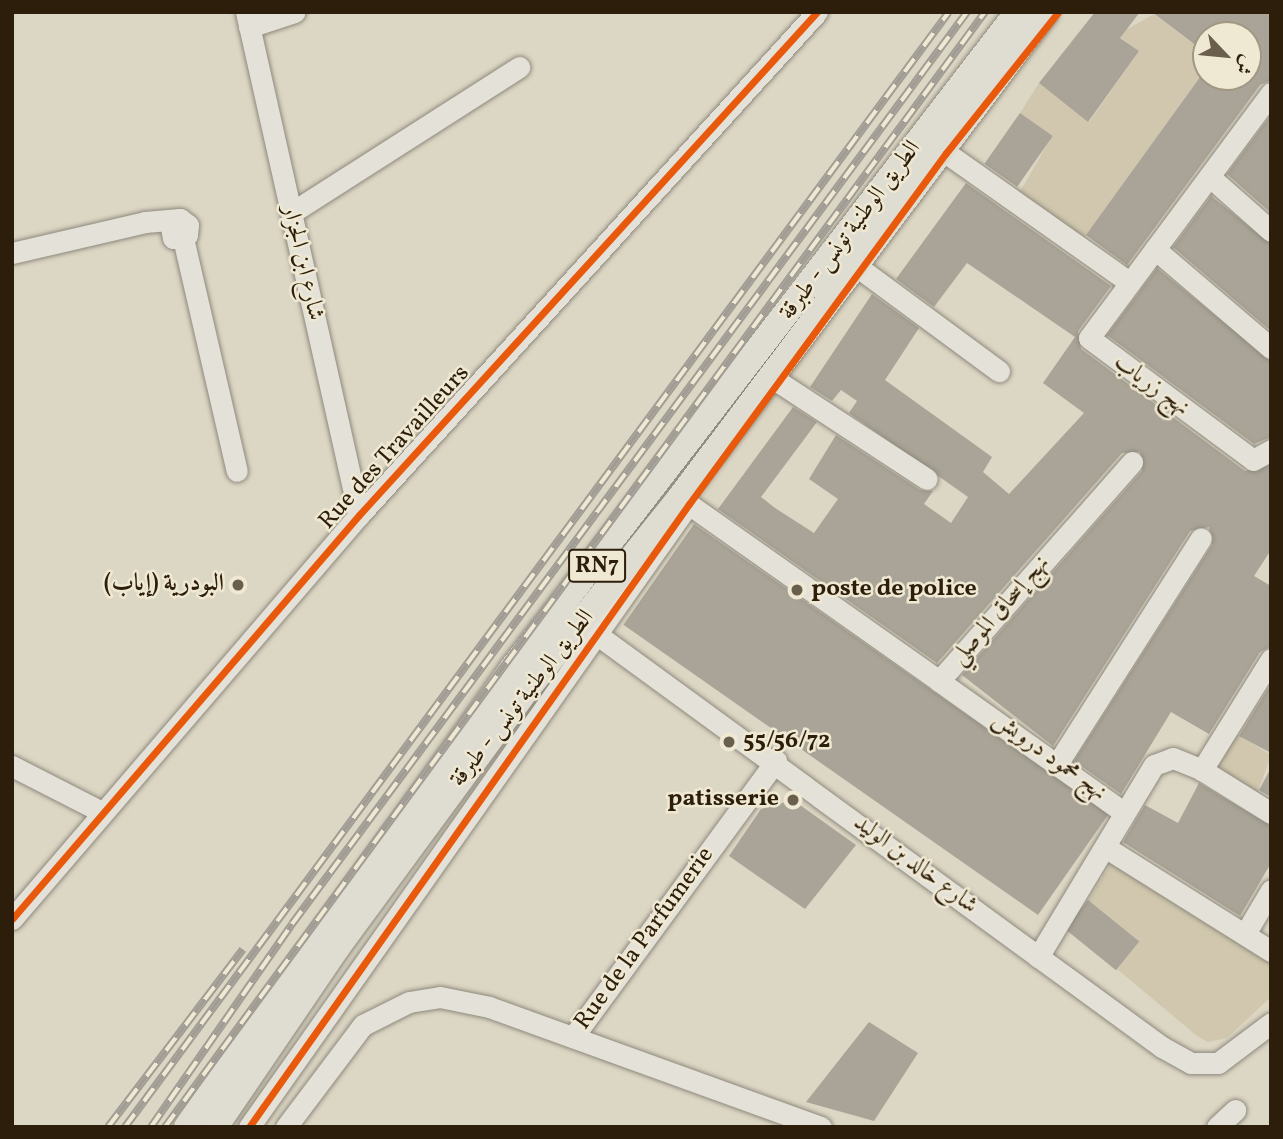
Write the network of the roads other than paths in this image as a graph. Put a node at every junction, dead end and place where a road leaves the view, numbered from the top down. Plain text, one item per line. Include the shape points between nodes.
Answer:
1 (295, 12) edge
2 (817, 12) edge
3 (1018, 12) edge
4 (1046, 12) edge
5 (1058, 12) edge
6 (248, 20) edge
7 (519, 66) dead end
8 (1271, 93) edge
9 (944, 151) junction
10 (1210, 177) junction
11 (291, 213) junction
12 (1271, 231) edge
13 (1155, 248) junction
14 (12, 253) edge
15 (858, 267) junction
16 (1129, 282) junction
17 (1271, 348) edge
18 (999, 371) dead end
19 (776, 379) junction
20 (1271, 450) edge
21 (1132, 461) dead end
22 (237, 471) dead end
23 (927, 479) dead end
24 (685, 501) junction
25 (359, 514) junction
26 (1201, 538) dead end
27 (581, 624) junction
28 (1271, 659) edge
29 (939, 681) junction
30 (776, 761) junction
31 (1059, 761) junction
32 (12, 766) edge
33 (1202, 771) junction
34 (102, 811) junction
35 (1122, 811) junction
36 (1271, 813) edge
37 (1105, 847) junction
38 (1271, 890) edge
39 (12, 919) edge
40 (1245, 934) junction
41 (1271, 951) edge
42 (1038, 957) junction
43 (1271, 1023) edge
44 (573, 1037) junction
45 (1235, 1110) dead end
46 (819, 1126) edge
47 (187, 1127) edge
48 (215, 1127) edge
49 (249, 1127) edge
50 (286, 1127) edge
51 (1217, 1127) edge

1 - 6 street
2 - 25 street, Rue des Travailleurs
3 - 27 main road, الطريق الوطنية تونس - طبرقة / RN7
4 - 9 main road, الطريق الوطنية تونس - طبرقة / RN7
5 - 9 street
6 - 11 street, شارع ابن الجزار
7 - 11 street
8 - 10 street
9 - 15 main road, الطريق الوطنية تونس - طبرقة / RN7
9 - 16 street
10 - 12 street
10 - 13 street
11 - 25 street, شارع ابن الجزار
13 - 16 street
13 - 17 street
14 - 22 street via 145,222 177,231
15 - 18 street
15 - 19 main road, الطريق الوطنية تونس - طبرقة / RN7
16 - 20 street, نهج زرياب via 1089,340 1253,460
19 - 23 street
19 - 24 main road, الطريق الوطنية تونس - طبرقة / RN7
21 - 29 street, نهج إسحاق الموصلي
24 - 27 main road, الطريق الوطنية تونس - طبرقة / RN7
24 - 29 street, نهج إسحاق الموصلي
25 - 34 street, Rue des Travailleurs
26 - 31 street
27 - 30 street, شارع خالد بن الوليد
27 - 47 main road, الطريق الوطنية تونس - طبرقة / RN7 via 512,669
27 - 48 main road, الطريق الوطنية تونس - طبرقة / RN7 via 338,946
27 - 49 street
28 - 33 street
29 - 31 street, نهج محمود درويش
30 - 42 street, شارع خالد بن الوليد
30 - 44 street, Rue de la Parfumerie
31 - 35 street, نهج محمود درويش
32 - 34 street
33 - 35 street via 1162,759
33 - 36 street
34 - 39 street, Rue des Travailleurs
35 - 37 street, نهج محمود درويش
37 - 40 street
37 - 42 street, نهج محمود درويش
38 - 40 street
40 - 41 street
42 - 43 street, شارع خالد بن الوليد via 1191,1063 1227,1059
44 - 46 street
44 - 50 street, Rue de la Parfumerie via 460,999 409,1002 376,1016 349,1037
45 - 51 street

